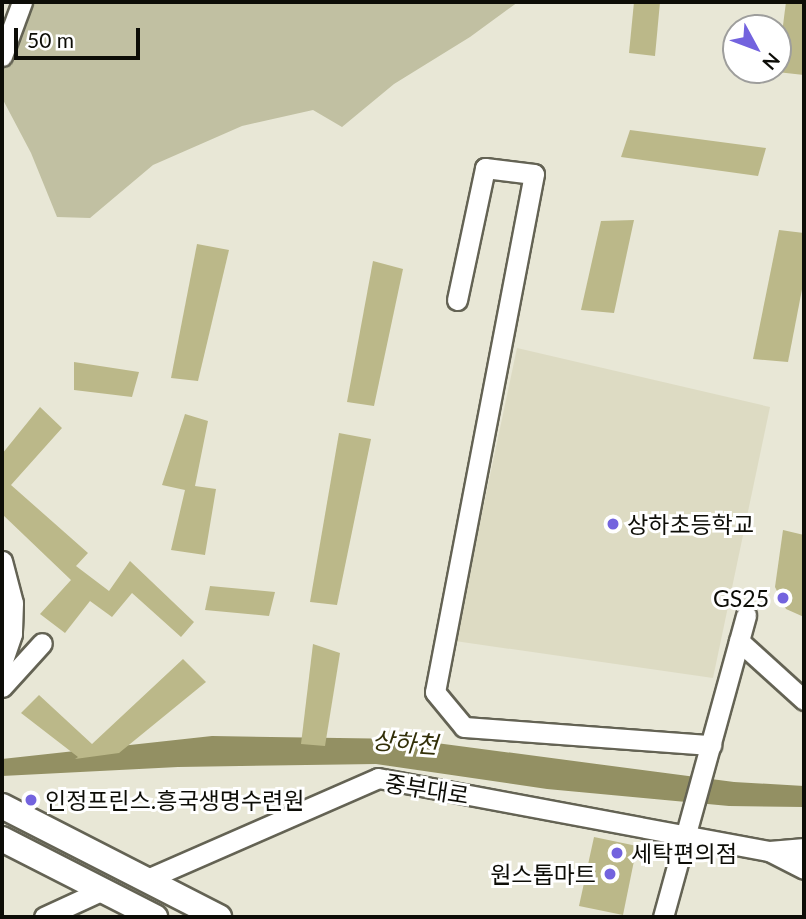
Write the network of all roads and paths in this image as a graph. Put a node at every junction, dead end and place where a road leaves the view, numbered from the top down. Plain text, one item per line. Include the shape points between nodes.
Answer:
1 (22, 2) edge
2 (2, 56) edge
3 (457, 300) dead end
4 (2, 561) edge
5 (746, 614) dead end
6 (739, 641) junction
7 (42, 643) dead end
8 (2, 663) edge
9 (2, 687) edge
10 (804, 700) edge
11 (711, 746) junction
12 (2, 806) edge
13 (686, 832) junction
14 (2, 839) edge
15 (804, 848) edge
16 (769, 851) junction
17 (804, 869) edge
18 (145, 880) junction
19 (105, 889) junction
20 (137, 911) edge
21 (44, 917) edge
22 (155, 917) edge
23 (219, 917) edge
24 (663, 917) edge

1 - 2 street
3 - 11 street via 485,168 534,174 435,692 464,726
4 - 8 street via 13,603 12,634
5 - 6 street
6 - 10 street
6 - 11 street
7 - 9 street
11 - 13 street
12 - 18 main road
13 - 16 street, 중부대로
13 - 18 street, 중부대로 via 378,778
13 - 24 street
14 - 19 main road
15 - 16 street
16 - 17 street
18 - 23 main road
19 - 20 main road
19 - 21 street
20 - 22 main road

